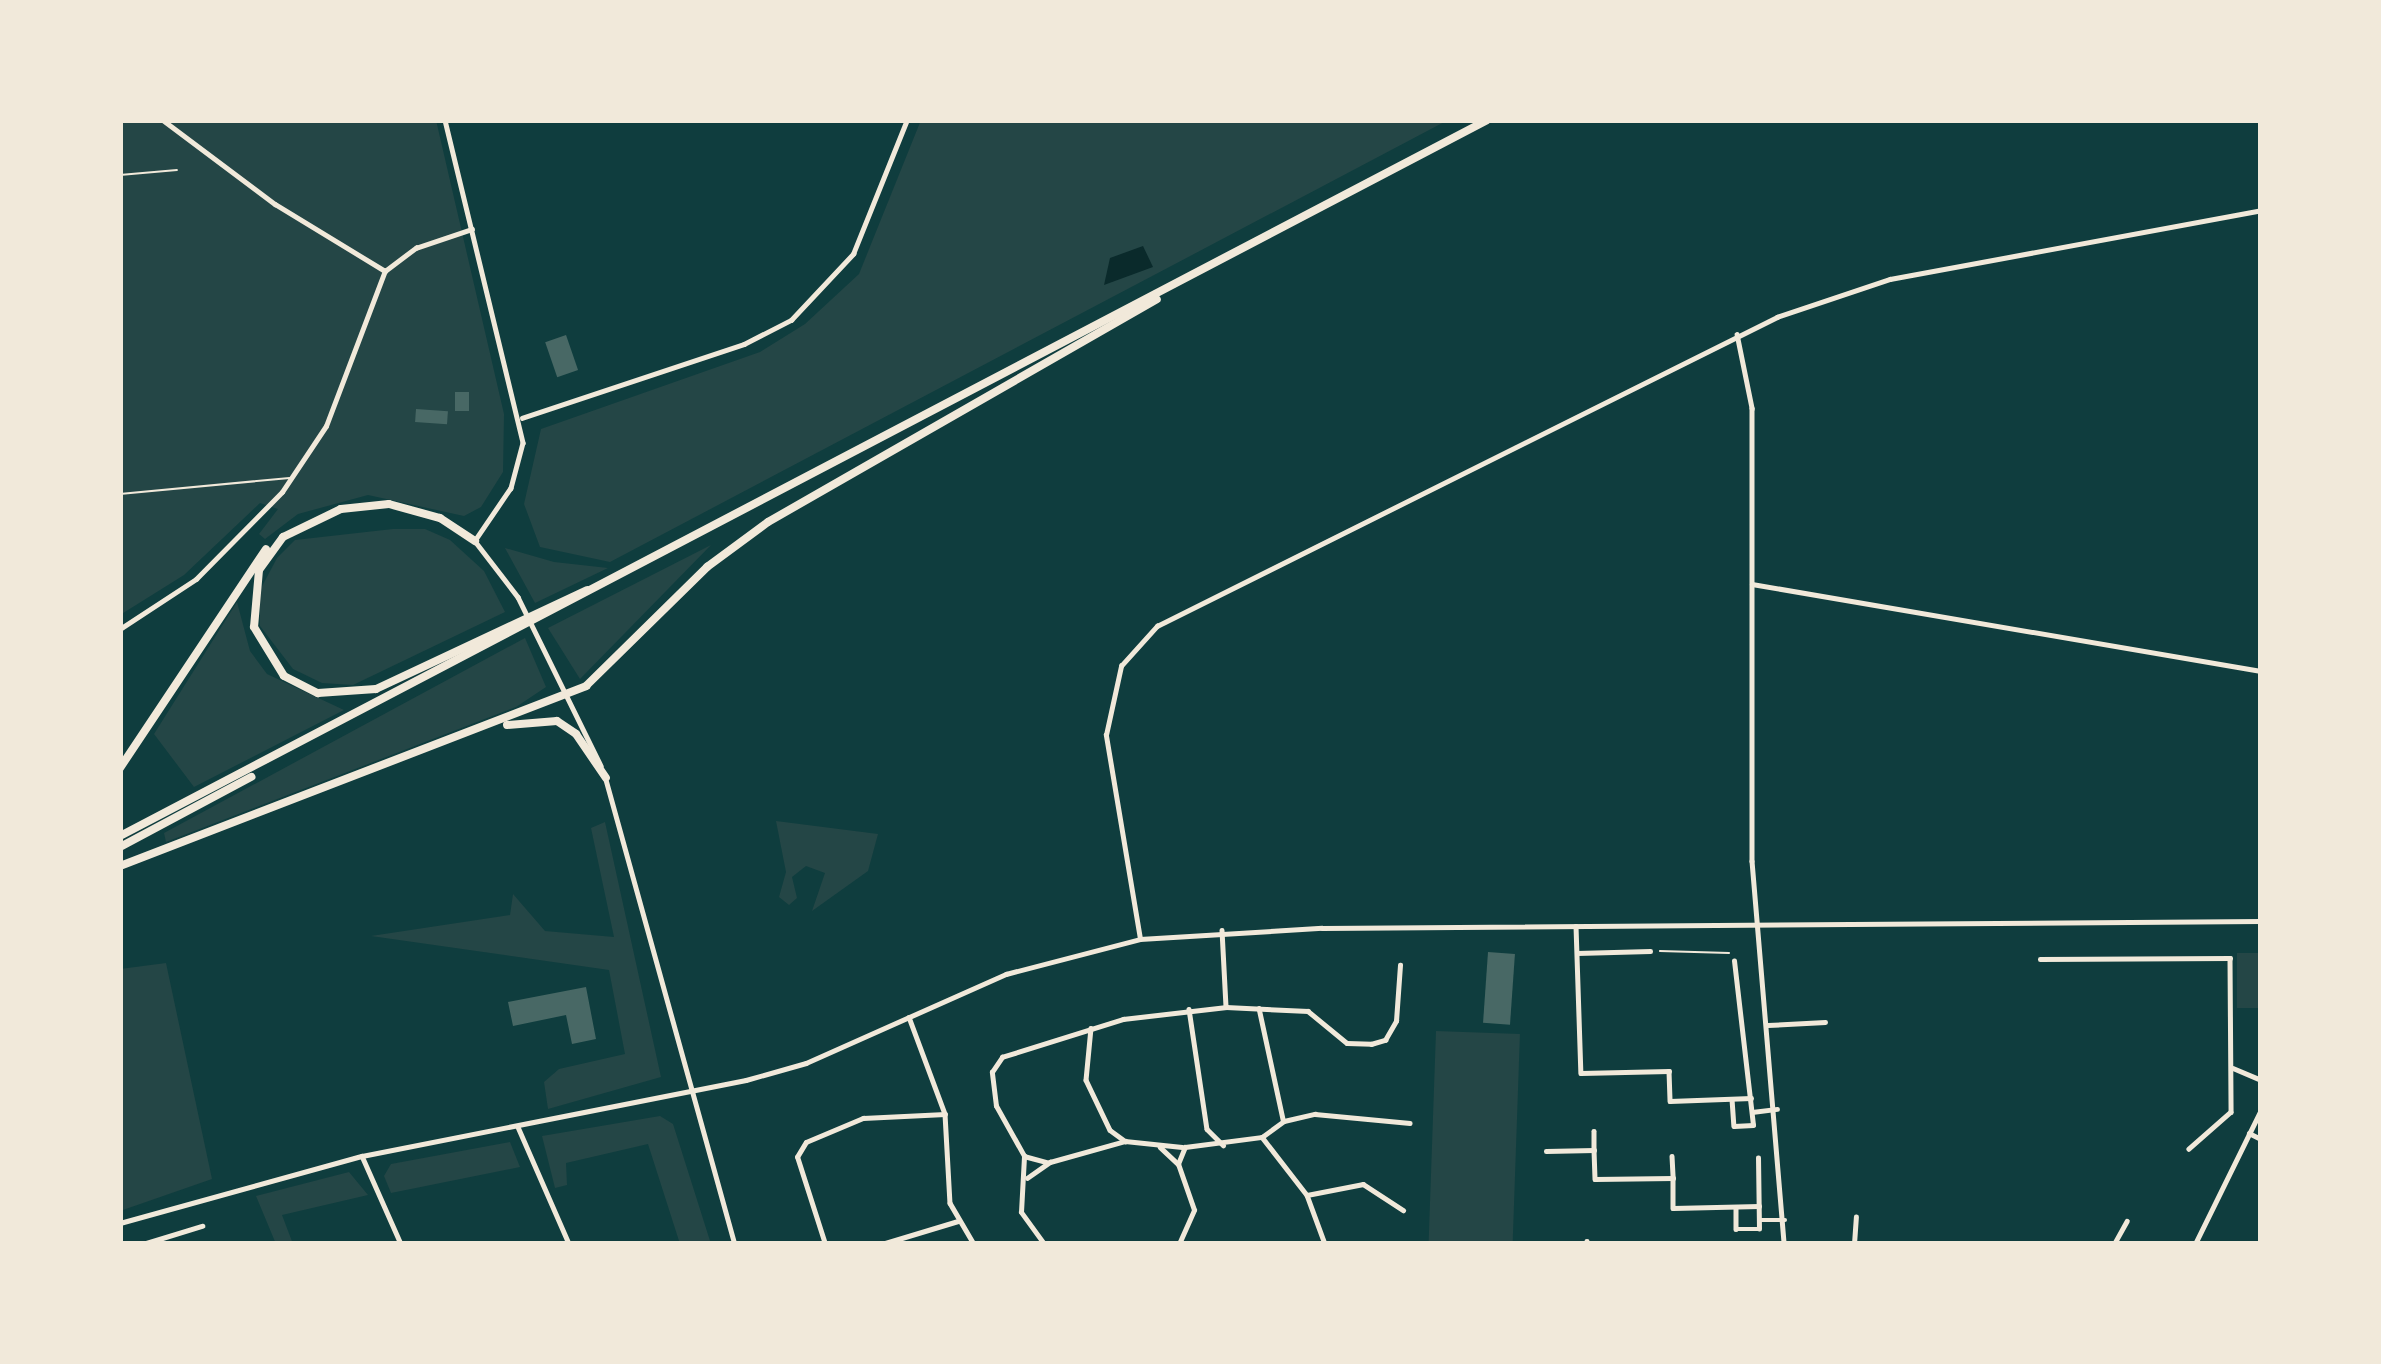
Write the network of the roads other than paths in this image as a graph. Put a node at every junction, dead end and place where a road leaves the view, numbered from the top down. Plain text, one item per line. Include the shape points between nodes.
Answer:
1 (163, 120) edge
2 (445, 120) edge
3 (908, 120) edge
4 (1487, 120) edge
5 (177, 170) dead end
6 (120, 175) edge
7 (2261, 210) edge
8 (472, 229) junction
9 (1204, 269) junction
10 (386, 271) junction
11 (1737, 334) junction
12 (520, 419) junction
13 (293, 478) junction
14 (120, 494) edge
15 (284, 537) junction
16 (475, 541) junction
17 (628, 574) junction
18 (1752, 584) junction
19 (120, 629) edge
20 (2261, 671) edge
21 (568, 694) junction
22 (465, 737) junction
23 (299, 748) junction
24 (120, 769) edge
25 (606, 778) junction
26 (120, 836) edge
27 (120, 847) edge
28 (120, 866) edge
29 (2261, 921) edge
30 (1757, 925) junction
31 (1576, 926) junction
32 (1222, 930) junction
33 (1140, 939) junction
34 (1650, 951) road end
35 (1576, 953) junction
36 (2040, 959) dead end
37 (1734, 961) road end
38 (1400, 965) dead end
39 (1226, 1007) junction
40 (1259, 1008) junction
41 (1189, 1009) junction
42 (909, 1017) junction
43 (1825, 1022) dead end
44 (1768, 1025) junction
45 (1091, 1028) junction
46 (1073, 1032) junction
47 (1085, 1043) junction
48 (2231, 1068) junction
49 (2261, 1080) edge
50 (688, 1094) junction
51 (1751, 1098) junction
52 (1732, 1099) junction
53 (1777, 1109) junction
54 (2261, 1110) edge
55 (1752, 1112) junction
56 (945, 1114) junction
57 (1284, 1120) junction
58 (1410, 1123) dead end
59 (518, 1127) junction
60 (1207, 1129) junction
61 (1110, 1130) junction
62 (1594, 1131) dead end
63 (2249, 1133) junction
64 (1262, 1137) junction
65 (2261, 1139) edge
66 (1126, 1141) junction
67 (1105, 1143) junction
68 (1223, 1145) junction
69 (1159, 1146) junction
70 (1185, 1147) junction
71 (1198, 1147) junction
72 (2189, 1149) dead end
73 (1594, 1150) junction
74 (1546, 1151) dead end
75 (362, 1156) junction
76 (1024, 1156) junction
77 (1672, 1156) dead end
78 (1758, 1158) dead end
79 (1050, 1162) junction
80 (1178, 1164) junction
81 (1027, 1178) junction
82 (1672, 1178) junction
83 (1307, 1195) junction
84 (1736, 1207) junction
85 (1759, 1207) junction
86 (1403, 1210) dead end
87 (1856, 1217) dead end
88 (1760, 1220) junction
89 (1785, 1220) junction
90 (2127, 1220) dead end
91 (958, 1221) junction
92 (120, 1223) edge
93 (202, 1226) dead end
94 (143, 1244) edge
95 (401, 1244) edge
96 (569, 1244) edge
97 (735, 1244) edge
98 (825, 1244) edge
99 (882, 1244) edge
100 (974, 1244) edge
101 (1044, 1244) edge
102 (1179, 1244) edge
103 (1324, 1244) edge
104 (1784, 1244) edge
105 (1854, 1244) edge
106 (2114, 1244) edge
107 (2194, 1244) edge

1 - 10 street via 275,204
2 - 8 street
3 - 12 street via 853,254 791,320 743,344
4 - 9 highway
5 - 6 lane
7 - 11 street via 1890,279
8 - 10 street via 416,248
8 - 12 street
9 - 17 highway
9 - 21 highway via 768,522
10 - 13 street via 350,374
11 - 18 street via 1751,389
11 - 33 street via 1179,612 1146,636 1121,666 1106,735
12 - 16 street via 521,462
13 - 14 lane
13 - 19 street via 236,544
15 - 16 highway via 341,508 389,504 440,518
15 - 17 highway via 259,570 254,627 284,676 338,696 376,689
15 - 24 highway via 257,560
16 - 21 street via 518,597
17 - 23 highway
18 - 20 street
18 - 30 street
21 - 22 highway
21 - 25 street
22 - 25 highway via 525,720 557,722
22 - 28 highway
23 - 26 highway
23 - 27 highway
25 - 50 street
29 - 30 street
30 - 31 street
30 - 44 street
31 - 32 street
31 - 35 street
32 - 33 street
32 - 39 street
33 - 42 street via 1006,974
34 - 35 street
35 - 52 street via 1581,1073 1669,1071 1670,1101
36 - 48 street via 2230,958
37 - 51 street
38 - 40 street via 1392,1033 1372,1045 1347,1043 1308,1012
39 - 40 street
39 - 41 street
40 - 57 street
41 - 45 street
41 - 60 street
42 - 50 street via 806,1063
42 - 56 street
43 - 44 street
44 - 53 street
45 - 46 street
45 - 47 street
46 - 47 street
46 - 76 street via 1002,1057 992,1072 996,1106
47 - 61 street via 1090,1095
48 - 49 street
48 - 72 street via 2231,1112
50 - 59 street
50 - 97 street
51 - 52 street
51 - 55 street
52 - 55 street via 1733,1126 1753,1125
53 - 55 street
53 - 89 street
54 - 63 street
56 - 91 street via 946,1187
56 - 98 street via 863,1118 806,1142 797,1157
57 - 58 street via 1340,1113
57 - 64 street
59 - 75 street
59 - 96 street
60 - 68 street
60 - 71 street
61 - 66 street
61 - 67 street
62 - 73 street
63 - 65 street
63 - 107 street
64 - 68 street
64 - 83 street
66 - 67 street
66 - 69 street
67 - 79 street
68 - 71 street
69 - 70 street
69 - 80 street
70 - 71 street
70 - 80 street
73 - 74 street
73 - 82 street via 1594,1179
75 - 92 street
75 - 95 street
76 - 79 street
76 - 81 street
77 - 82 street
78 - 85 street
79 - 81 street
80 - 102 street via 1195,1210
81 - 101 street via 1021,1212
82 - 84 street via 1673,1208
83 - 86 street via 1363,1184
83 - 103 street
84 - 85 street
84 - 88 street via 1736,1229 1760,1229
85 - 88 street
87 - 105 street
88 - 89 street
89 - 104 street
90 - 106 street
91 - 99 street
91 - 100 street
93 - 94 street

